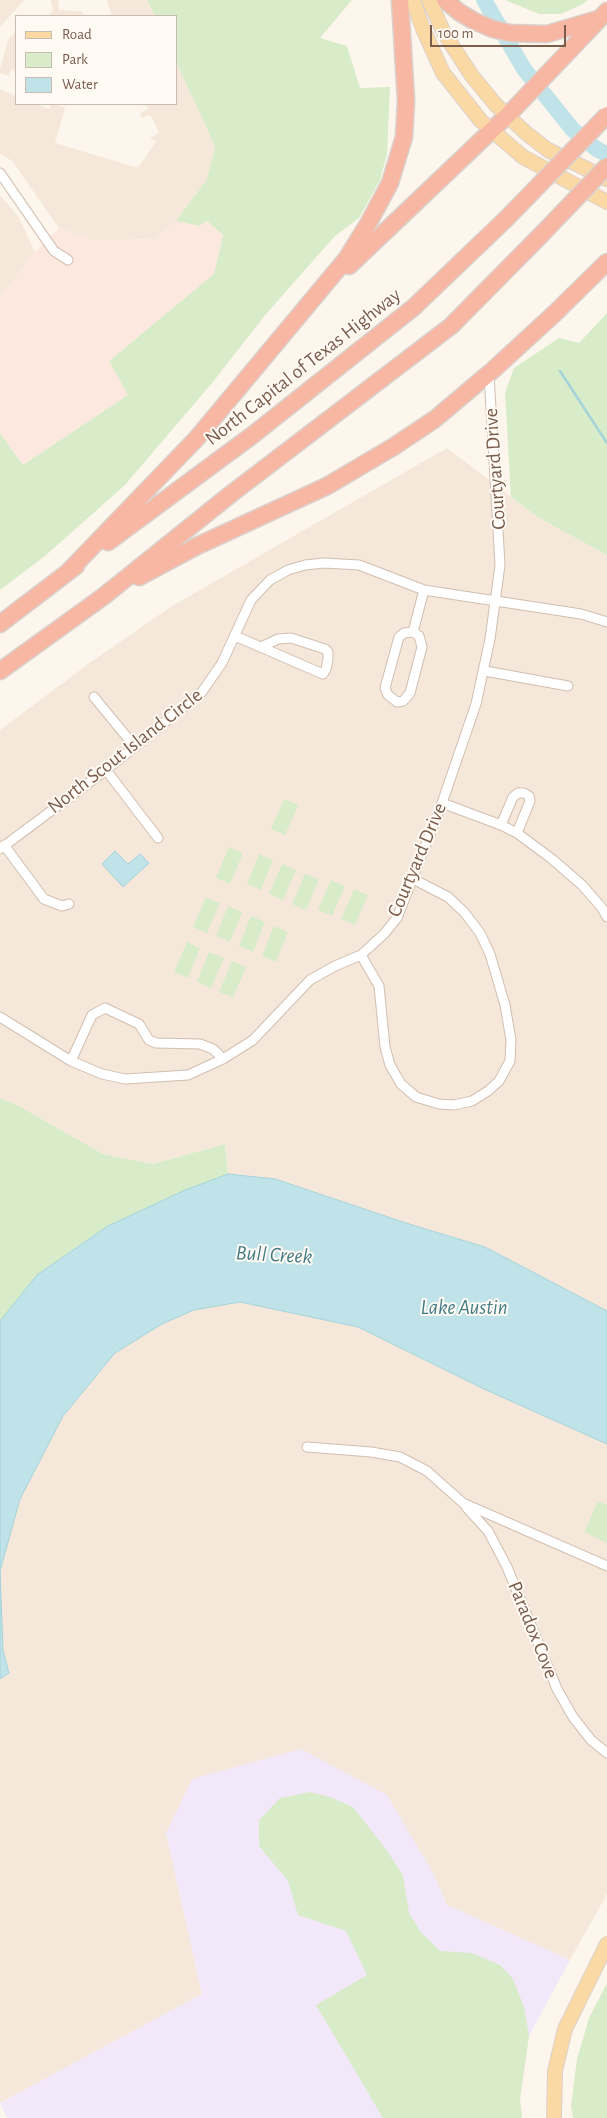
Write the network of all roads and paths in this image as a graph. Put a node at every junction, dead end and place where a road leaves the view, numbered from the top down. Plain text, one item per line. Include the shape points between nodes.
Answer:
1 (400, 0) edge
2 (413, 0) edge
3 (429, 0) edge
4 (445, 0) edge
5 (604, 15) edge
6 (510, 113) junction
7 (607, 115) edge
8 (491, 131) junction
9 (607, 166) edge
10 (0, 173) edge
11 (607, 179) edge
12 (607, 202) edge
13 (68, 260) dead end
14 (607, 262) edge
15 (304, 309) junction
16 (489, 374) junction
17 (68, 572) junction
18 (424, 590) junction
19 (104, 596) junction
20 (496, 601) junction
21 (607, 622) edge
22 (0, 624) edge
23 (413, 632) junction
24 (235, 636) junction
25 (261, 647) junction
26 (0, 671) edge
27 (484, 671) junction
28 (568, 686) dead end
29 (94, 697) dead end
30 (135, 747) junction
31 (106, 770) junction
32 (442, 803) junction
33 (501, 825) junction
34 (517, 834) junction
35 (158, 838) dead end
36 (2, 847) edge
37 (413, 879) junction
38 (70, 904) dead end
39 (604, 906) edge
40 (607, 917) edge
41 (361, 955) junction
42 (0, 1017) edge
43 (223, 1059) junction
44 (71, 1061) junction
45 (307, 1447) dead end
46 (463, 1503) junction
47 (607, 1566) edge
48 (607, 1753) edge
49 (607, 1944) edge
50 (554, 2118) edge

1 - 15 highway via 406,101 404,137 395,168 368,224 347,258
2 - 8 main road via 422,29 443,73
3 - 6 main road via 444,33 472,76 496,105
4 - 5 highway via 459,12 493,29 530,35 547,34
5 - 6 highway
6 - 8 highway
6 - 11 main road via 526,133 548,150
7 - 17 highway, North Capital of Texas Highway, bridge via 414,308 254,434
8 - 12 main road via 523,157
8 - 15 highway
9 - 19 highway, bridge via 451,326 231,494
10 - 13 street via 54,251
14 - 16 highway
15 - 17 highway via 197,438
16 - 19 highway via 435,419 327,486 197,546
16 - 20 street, Courtyard Drive via 499,531
17 - 22 highway, North Capital of Texas Highway
18 - 20 street, North Scout Island Circle
18 - 23 street
18 - 24 street, North Scout Island Circle via 359,565 305,565 288,570 259,589
19 - 26 highway
20 - 21 street, North Scout Island Circle via 581,614
20 - 27 street, Courtyard Drive
23 - 23 street via 399,637 385,688 388,695 398,702 410,693 422,647 419,636
24 - 25 street
24 - 30 street, North Scout Island Circle via 212,680 202,692
25 - 25 street via 278,639 291,638 325,649 328,652 326,670 323,674
27 - 28 street
27 - 32 street, Courtyard Drive
29 - 30 street
30 - 31 street, North Scout Island Circle
31 - 35 street
31 - 36 street, North Scout Island Circle
32 - 33 street
32 - 37 street, Courtyard Drive
33 - 34 street
33 - 34 street via 513,797 524,793 530,801
34 - 39 street
36 - 38 street via 44,899 62,906
37 - 41 street, Courtyard Drive via 397,918
37 - 41 street via 448,897 464,912 480,933 490,954 511,1040 510,1060 498,1081 472,1101 454,1105 416,1097 401,1084 390,1065 385,1047 379,986
39 - 40 street
41 - 43 street, Courtyard Drive via 310,980 253,1040
42 - 44 street, Courtyard Drive
43 - 44 street, Courtyard Drive via 188,1075 126,1079 102,1074
43 - 44 street via 200,1044 149,1040 139,1024 105,1008 92,1015
45 - 46 street via 371,1452 400,1458 427,1471
46 - 47 street
46 - 48 street, Paradox Cove via 488,1531 507,1567 557,1688 573,1717 591,1740
49 - 50 main road via 565,2030 555,2071

